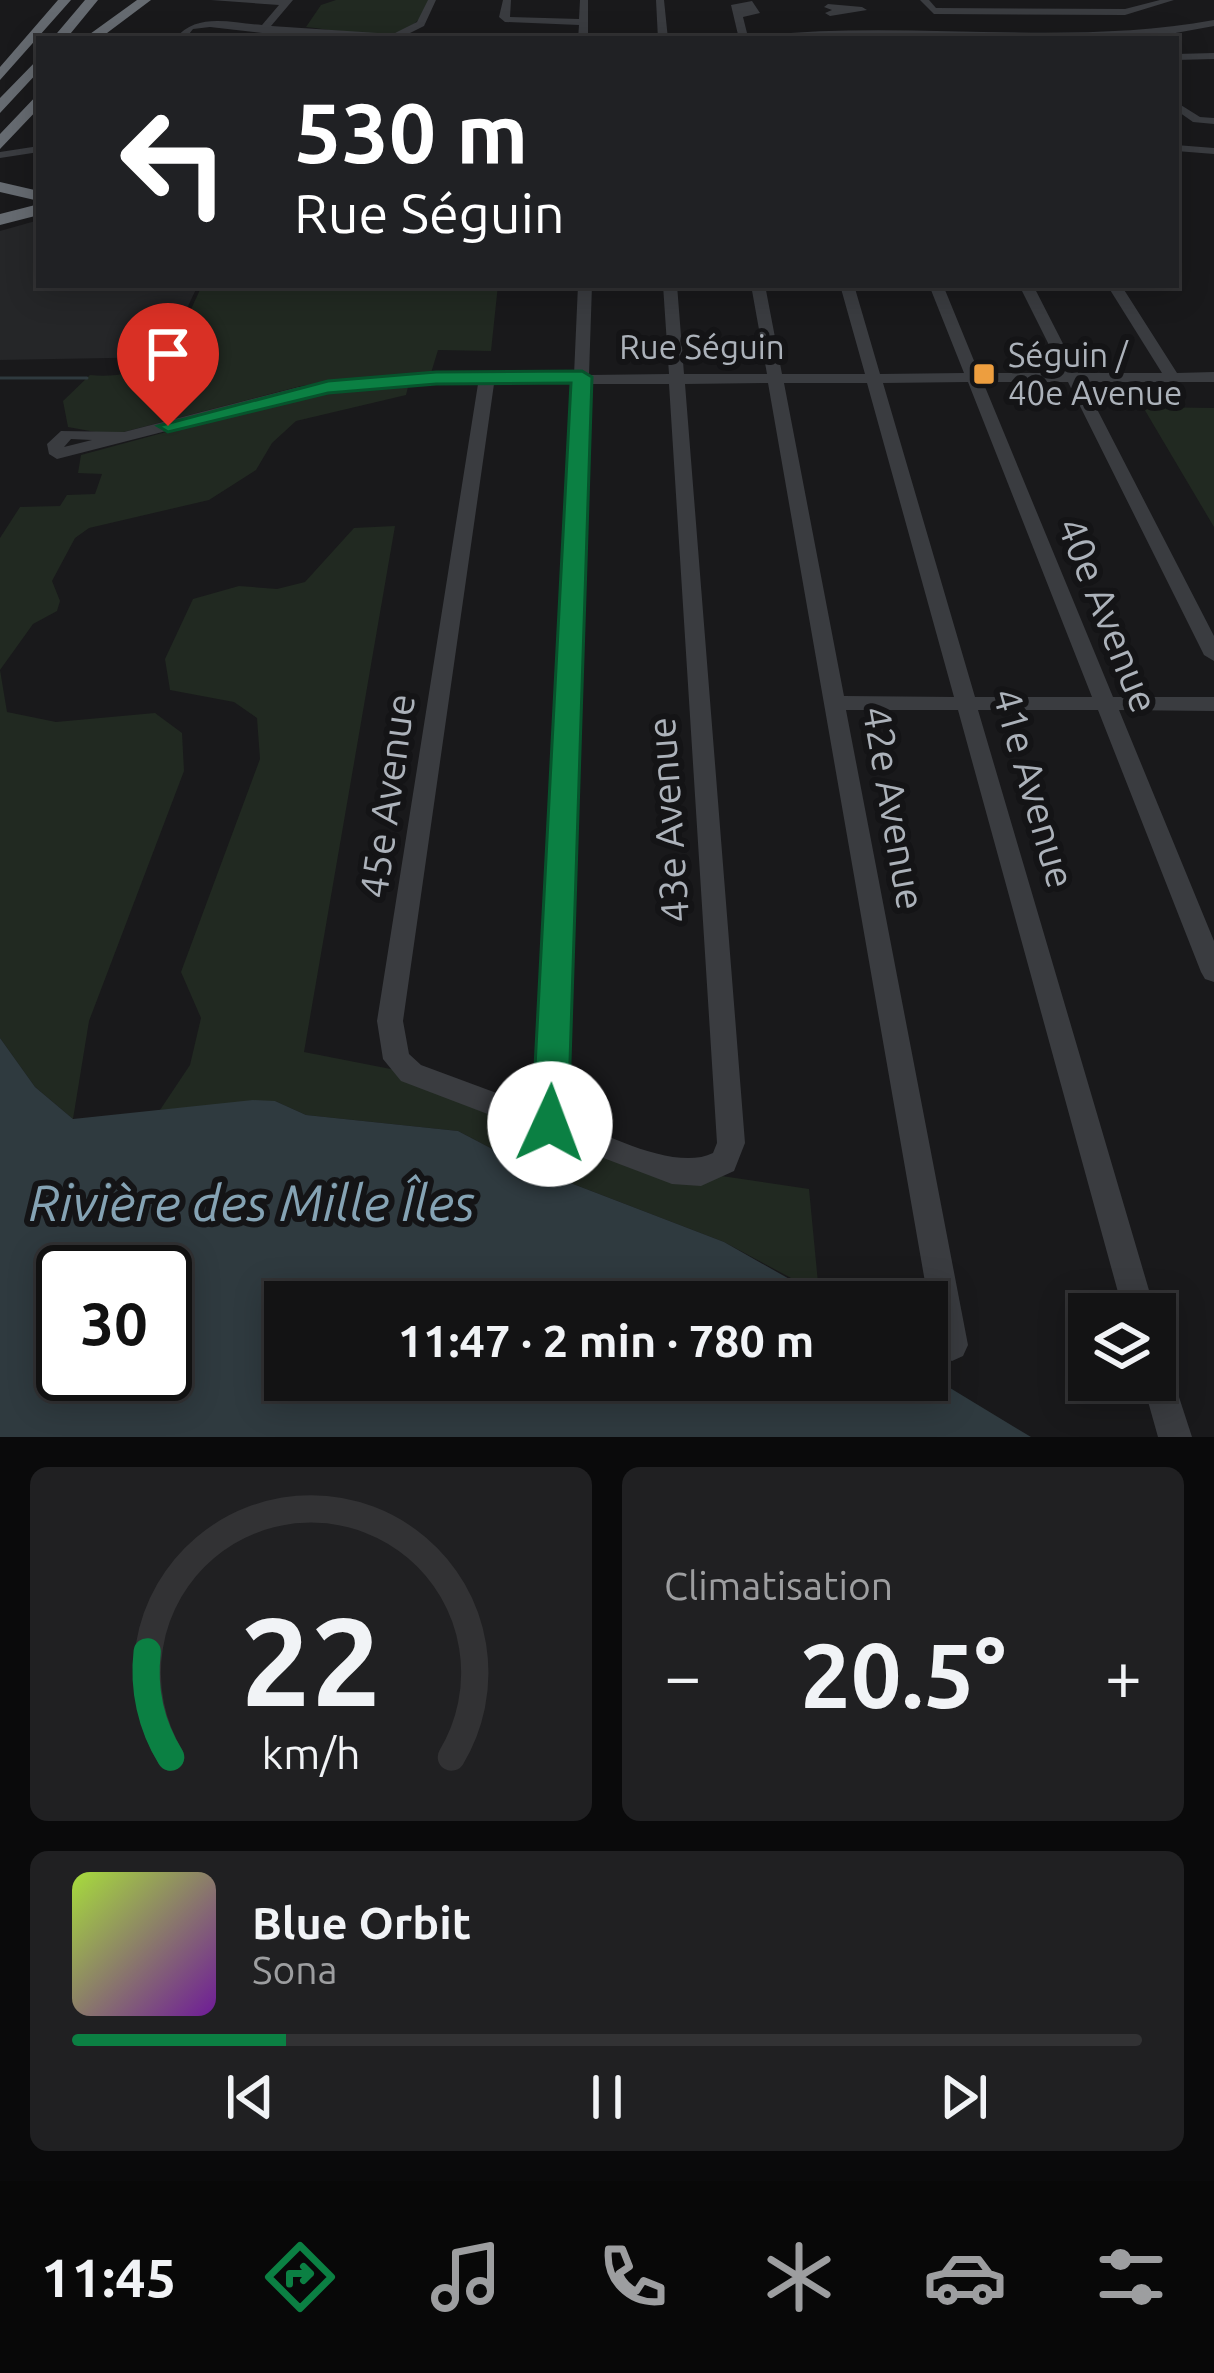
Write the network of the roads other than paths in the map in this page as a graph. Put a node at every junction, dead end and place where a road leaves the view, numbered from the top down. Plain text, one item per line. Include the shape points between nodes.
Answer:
1 (65, 0) edge
2 (92, 0) edge
3 (116, 0) edge
4 (145, 0) edge
5 (215, 0) edge
6 (433, 0) edge
7 (507, 0) edge
8 (584, 0) edge
9 (660, 0) edge
10 (924, 0) edge
11 (997, 0) edge
12 (1170, 0) edge
13 (286, 2) edge
14 (828, 7) edge
15 (1008, 12) junction
16 (739, 16) dead end
17 (584, 22) junction
18 (1214, 23) edge
19 (266, 25) junction
20 (837, 33) junction
21 (62, 36) edge
22 (90, 36) edge
23 (92, 36) edge
24 (184, 36) edge
25 (398, 36) joint
26 (583, 36) edge
27 (663, 36) edge
28 (746, 36) edge
29 (792, 36) edge
30 (957, 36) edge
31 (1034, 36) edge
32 (1112, 36) edge
33 (1209, 57) edge
34 (36, 66) edge
35 (1214, 67) edge
36 (0, 76) edge
37 (36, 103) edge
38 (1179, 107) edge
39 (0, 108) edge
40 (1214, 121) edge
41 (1179, 148) edge
42 (5, 151) edge
43 (36, 151) edge
44 (1214, 151) edge
45 (0, 187) edge
46 (36, 195) edge
47 (36, 210) edge
48 (0, 220) edge
49 (585, 288) edge
50 (670, 288) edge
51 (759, 288) edge
52 (849, 288) edge
53 (937, 288) edge
54 (1027, 288) edge
55 (1116, 288) edge
56 (487, 377) junction
57 (582, 377) junction
58 (674, 377) junction
59 (775, 377) junction
60 (873, 377) junction
61 (973, 377) junction
62 (1071, 377) junction
63 (1172, 377) junction
64 (1214, 377) edge
65 (57, 454) dead end
66 (1214, 655) edge
67 (835, 703) junction
68 (966, 703) junction
69 (1105, 704) junction
70 (1214, 704) edge
71 (1214, 972) edge
72 (550, 1124) junction
73 (1134, 1293) edge
74 (952, 1345) dead end
75 (1164, 1401) edge
76 (1174, 1437) edge

1 - 36 highway
2 - 21 highway
3 - 22 highway
4 - 23 highway
5 - 13 street
6 - 25 street via 421,24
7 - 17 street via 508,20
8 - 17 street
9 - 27 street
10 - 15 street via 934,11
11 - 15 street
12 - 15 street via 1125,12
13 - 19 street
14 - 20 street
15 - 31 street
16 - 28 street
17 - 26 street
18 - 32 street
19 - 24 street via 199,25
19 - 25 street via 260,35 306,27
20 - 29 street
20 - 30 street
30 - 31 street
31 - 32 street
33 - 35 street
34 - 39 highway
37 - 42 highway
38 - 40 street
41 - 44 street
42 - 43 street
45 - 46 highway
47 - 48 highway
49 - 57 street
50 - 58 street, 43e Avenue
51 - 59 street, 42e Avenue
52 - 60 street, 41e Avenue
53 - 61 street, 40e Avenue
54 - 62 street
55 - 63 street
56 - 57 street, Rue Séguin
56 - 65 street, Rue Séguin via 328,387 124,437 67,434 55,444
56 - 72 street, 45e Avenue via 390,1021 396,1059 411,1073
57 - 58 street, Rue Séguin
57 - 72 street
58 - 59 street, Rue Séguin
58 - 72 street, 43e Avenue via 730,1143 724,1162 700,1173 672,1172
59 - 60 street, Rue Séguin
59 - 67 street, 42e Avenue
60 - 61 street, Rue Séguin
60 - 68 street, 41e Avenue
61 - 62 street, Rue Séguin
61 - 69 street, 40e Avenue
62 - 63 street, Rue Séguin
62 - 66 street
63 - 64 street, Rue Séguin
67 - 68 street
67 - 74 street, 42e Avenue
68 - 69 street
68 - 73 street, 41e Avenue
69 - 70 street
69 - 71 street, 40e Avenue
75 - 76 street

